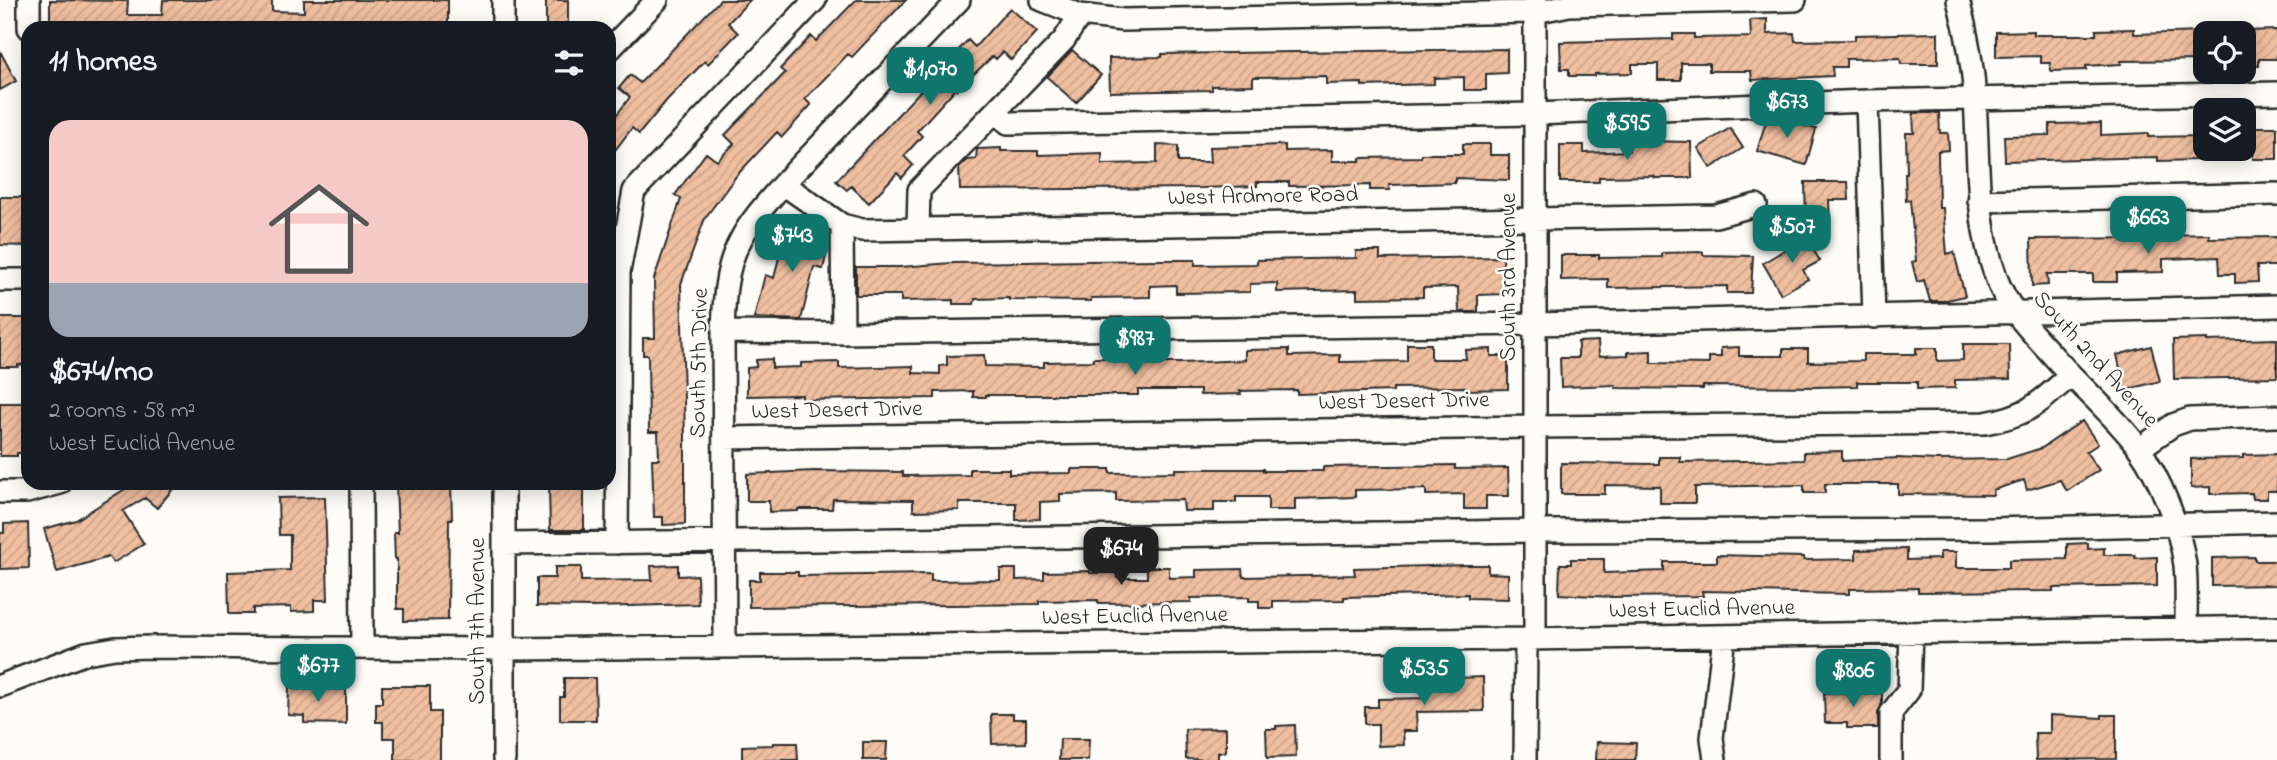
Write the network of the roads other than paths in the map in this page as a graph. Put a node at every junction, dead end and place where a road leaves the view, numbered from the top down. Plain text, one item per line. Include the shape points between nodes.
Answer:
1 (29, 0) edge
2 (503, 0) edge
3 (816, 0) edge
4 (958, 0) edge
5 (1042, 0) edge
6 (1795, 0) edge
7 (1958, 0) edge
8 (644, 5) edge
9 (1535, 6) edge
10 (1124, 10) edge
11 (1080, 15) junction
12 (29, 21) edge
13 (503, 21) edge
14 (616, 41) edge
15 (2277, 93) edge
16 (1975, 99) junction
17 (1867, 101) junction
18 (996, 112) junction
19 (1535, 114) junction
20 (783, 184) junction
21 (2277, 194) edge
22 (1979, 201) junction
23 (1756, 205) dead end
24 (1535, 219) junction
25 (842, 225) junction
26 (918, 229) junction
27 (0, 280) edge
28 (21, 280) edge
29 (2277, 306) edge
30 (2015, 313) junction
31 (1874, 317) junction
32 (1535, 324) junction
33 (723, 332) junction
34 (843, 333) junction
35 (2071, 375) junction
36 (2277, 416) edge
37 (1535, 427) junction
38 (724, 439) junction
39 (2140, 449) junction
40 (34, 490) edge
41 (361, 490) edge
42 (505, 490) edge
43 (0, 492) edge
44 (2277, 522) edge
45 (2174, 523) junction
46 (1535, 531) junction
47 (724, 541) junction
48 (617, 543) junction
49 (505, 544) junction
50 (2277, 627) edge
51 (2186, 628) junction
52 (1911, 634) junction
53 (1724, 636) junction
54 (1530, 639) junction
55 (362, 647) junction
56 (725, 647) junction
57 (504, 649) junction
58 (0, 686) edge
59 (504, 760) edge
60 (1525, 760) edge
61 (1715, 760) edge
62 (1891, 760) edge

1 - 12 street
2 - 13 street
3 - 48 street via 634,191 619,272
4 - 20 street, South 5th Drive
5 - 11 street
6 - 9 street
7 - 16 street, South 2nd Avenue
8 - 14 street
9 - 10 street
9 - 19 street, South 3rd Avenue
10 - 11 street
11 - 18 street via 1065,40
15 - 16 street
16 - 17 street
16 - 22 street, South 2nd Avenue
17 - 19 street
17 - 31 street
18 - 19 street via 1008,122
18 - 26 street via 919,190
19 - 24 street, South 3rd Avenue
20 - 25 street, West Ardmore Road
20 - 33 street, South 5th Drive via 739,242 724,297
21 - 22 street
22 - 30 street, South 2nd Avenue via 1985,243 1997,280
23 - 24 street, West Ardmore Road via 1716,216
24 - 26 street, West Ardmore Road
24 - 32 street, South 3rd Avenue
25 - 26 street, West Ardmore Road via 862,230
25 - 34 street
27 - 28 street
29 - 30 street
30 - 31 street
30 - 35 street, South 2nd Avenue
31 - 32 street
32 - 34 street
32 - 37 street, South 3rd Avenue
33 - 34 street
33 - 38 street, South 5th Drive
35 - 37 street, West Desert Drive via 2035,407 1985,423
35 - 39 street, South 2nd Avenue
36 - 39 street via 2190,419 2173,425
37 - 38 street, West Desert Drive
37 - 46 street, South 3rd Avenue
38 - 47 street, South 5th Drive
39 - 45 street, South 2nd Avenue
40 - 43 street
41 - 55 street
42 - 49 street, South 7th Avenue
44 - 45 street
45 - 46 street via 1976,529
45 - 51 street, South 2nd Avenue via 2184,561
46 - 47 street
46 - 54 street, South 3rd Avenue
47 - 48 street
47 - 56 street, South 5th Drive
48 - 49 street
49 - 57 street, South 7th Avenue
50 - 51 street, West Euclid Avenue
51 - 52 street, West Euclid Avenue
52 - 53 street, West Euclid Avenue
52 - 62 street via 1909,690 1891,713
53 - 54 street, West Euclid Avenue
53 - 61 street via 1712,738
54 - 56 street, West Euclid Avenue
54 - 60 street, South 3rd Avenue
55 - 57 street, West Euclid Avenue
55 - 58 street, West Euclid Avenue via 116,648 86,653
56 - 57 street, West Euclid Avenue
57 - 59 street, South 7th Avenue

